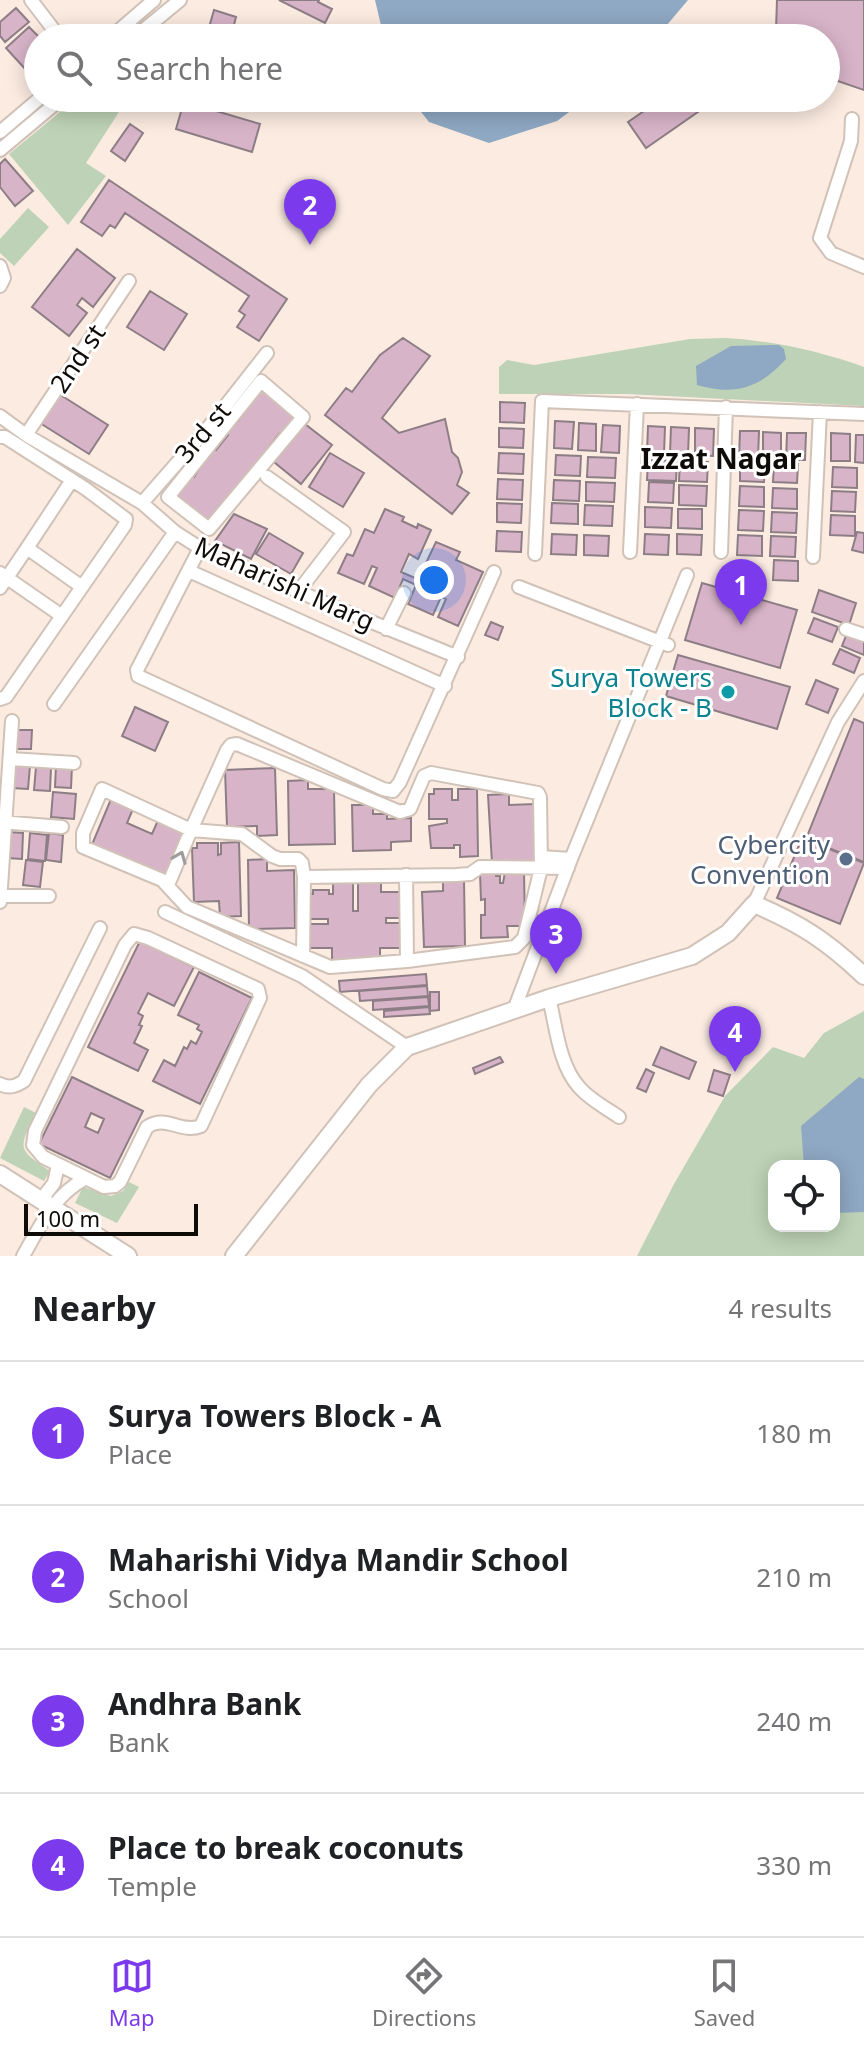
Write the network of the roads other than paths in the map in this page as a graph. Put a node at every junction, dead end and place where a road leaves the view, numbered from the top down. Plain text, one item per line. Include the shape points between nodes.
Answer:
1 (31, 0) edge
2 (154, 0) edge
3 (180, 0) edge
4 (49, 24) edge
5 (126, 24) edge
6 (151, 24) edge
7 (24, 110) edge
8 (45, 112) edge
9 (852, 119) dead end
10 (2, 126) edge
11 (0, 150) edge
12 (0, 266) edge
13 (864, 267) edge
14 (129, 281) dead end
15 (0, 286) edge
16 (264, 356) dead end
17 (637, 404) junction
18 (726, 407) junction
19 (820, 412) junction
20 (864, 414) edge
21 (0, 416) edge
22 (214, 430) junction
23 (26, 435) junction
24 (0, 437) edge
25 (71, 462) junction
26 (93, 475) junction
27 (68, 477) junction
28 (267, 477) dead end
29 (86, 489) junction
30 (142, 503) junction
31 (175, 532) junction
32 (27, 548) junction
33 (200, 548) junction
34 (630, 552) dead end
35 (721, 552) dead end
36 (535, 554) dead end
37 (813, 557) dead end
38 (189, 571) junction
39 (494, 572) dead end
40 (687, 575) dead end
41 (2, 580) edge
42 (82, 587) junction
43 (519, 587) dead end
44 (298, 592) junction
45 (404, 593) dead end
46 (332, 606) junction
47 (62, 616) junction
48 (386, 629) junction
49 (846, 629) dead end
50 (320, 630) junction
51 (864, 635) edge
52 (664, 643) junction
53 (458, 657) junction
54 (864, 681) edge
55 (445, 686) junction
56 (0, 699) edge
57 (54, 704) dead end
58 (12, 721) dead end
59 (11, 759) junction
60 (74, 763) dead end
61 (3, 822) edge
62 (62, 827) dead end
63 (191, 830) junction
64 (541, 862) junction
65 (570, 864) junction
66 (406, 875) junction
67 (304, 877) junction
68 (168, 885) junction
69 (1, 896) edge
70 (49, 896) dead end
71 (0, 902) edge
72 (754, 904) junction
73 (165, 912) dead end
74 (100, 928) dead end
75 (303, 956) junction
76 (407, 961) junction
77 (864, 976) edge
78 (549, 998) junction
79 (514, 1010) junction
80 (407, 1047) junction
81 (0, 1084) edge
82 (619, 1117) dead end
83 (58, 1165) junction
84 (0, 1174) edge
85 (86, 1178) junction
86 (46, 1204) junction
87 (120, 1254) edge
88 (23, 1256) edge
89 (234, 1256) edge

1 - 4 street
2 - 5 street
3 - 6 street
7 - 10 street
8 - 11 street
9 - 13 street via 851,141 820,238 831,253
12 - 15 street
14 - 23 street, 2nd st
16 - 22 street, 3rd st
17 - 18 street
17 - 34 street
17 - 36 street via 542,401
18 - 19 street
18 - 35 street
19 - 20 street
19 - 37 street
21 - 23 street, Maharishi Marg
22 - 22 street via 261,381 303,417 209,529 168,497
22 - 30 street, 3rd st
23 - 25 street, Maharishi Marg
24 - 27 street
25 - 26 street, Maharishi Marg
25 - 27 street
26 - 29 street
26 - 30 street, Maharishi Marg
27 - 29 street
27 - 32 street
28 - 44 street via 344,532
29 - 42 street via 126,519
30 - 31 street, Maharishi Marg
31 - 33 street, Maharishi Marg
31 - 57 street
32 - 41 street
32 - 42 street
33 - 38 street
33 - 44 street, Maharishi Marg
38 - 50 street
38 - 55 street via 137,670 141,679 368,783 393,791
39 - 53 street
40 - 52 street
41 - 47 street
42 - 47 street
43 - 52 street
44 - 46 street, Maharishi Marg
45 - 48 street
46 - 48 street, Maharishi Marg
46 - 50 street
47 - 56 street
48 - 53 street, Maharishi Marg
49 - 51 street
50 - 55 street
52 - 65 street
53 - 55 street
54 - 72 street via 838,722
58 - 59 street
59 - 60 street
59 - 61 street
61 - 62 street
61 - 69 street
63 - 64 street via 227,750 237,744 400,812 410,809 420,782 431,773 534,791 540,797
63 - 67 street via 242,834 272,856 298,859
68 -> 63 street
63 - 68 street via 102,789 83,833 83,847
64 - 65 street
64 - 66 street via 480,867 470,874
64 - 76 street via 524,938 515,947
65 - 79 street
66 - 67 street
66 - 76 street
67 - 75 street
68 - 75 street via 187,907
69 - 70 street
69 - 71 street
72 - 77 street via 795,922
72 - 78 street via 728,933 692,956
73 - 80 street via 302,976
74 - 81 street via 24,1081
75 - 76 street via 330,967
78 - 79 street
78 - 82 street via 573,1079
79 - 80 street
80 - 89 street via 369,1085
83 - 85 street
83 - 85 street via 33,1145 35,1131 134,934 258,989 258,1005 201,1126 190,1130 155,1122 147,1127 120,1182 104,1187
83 - 86 street
84 - 86 street
85 - 86 street
86 - 87 street
86 - 88 street

